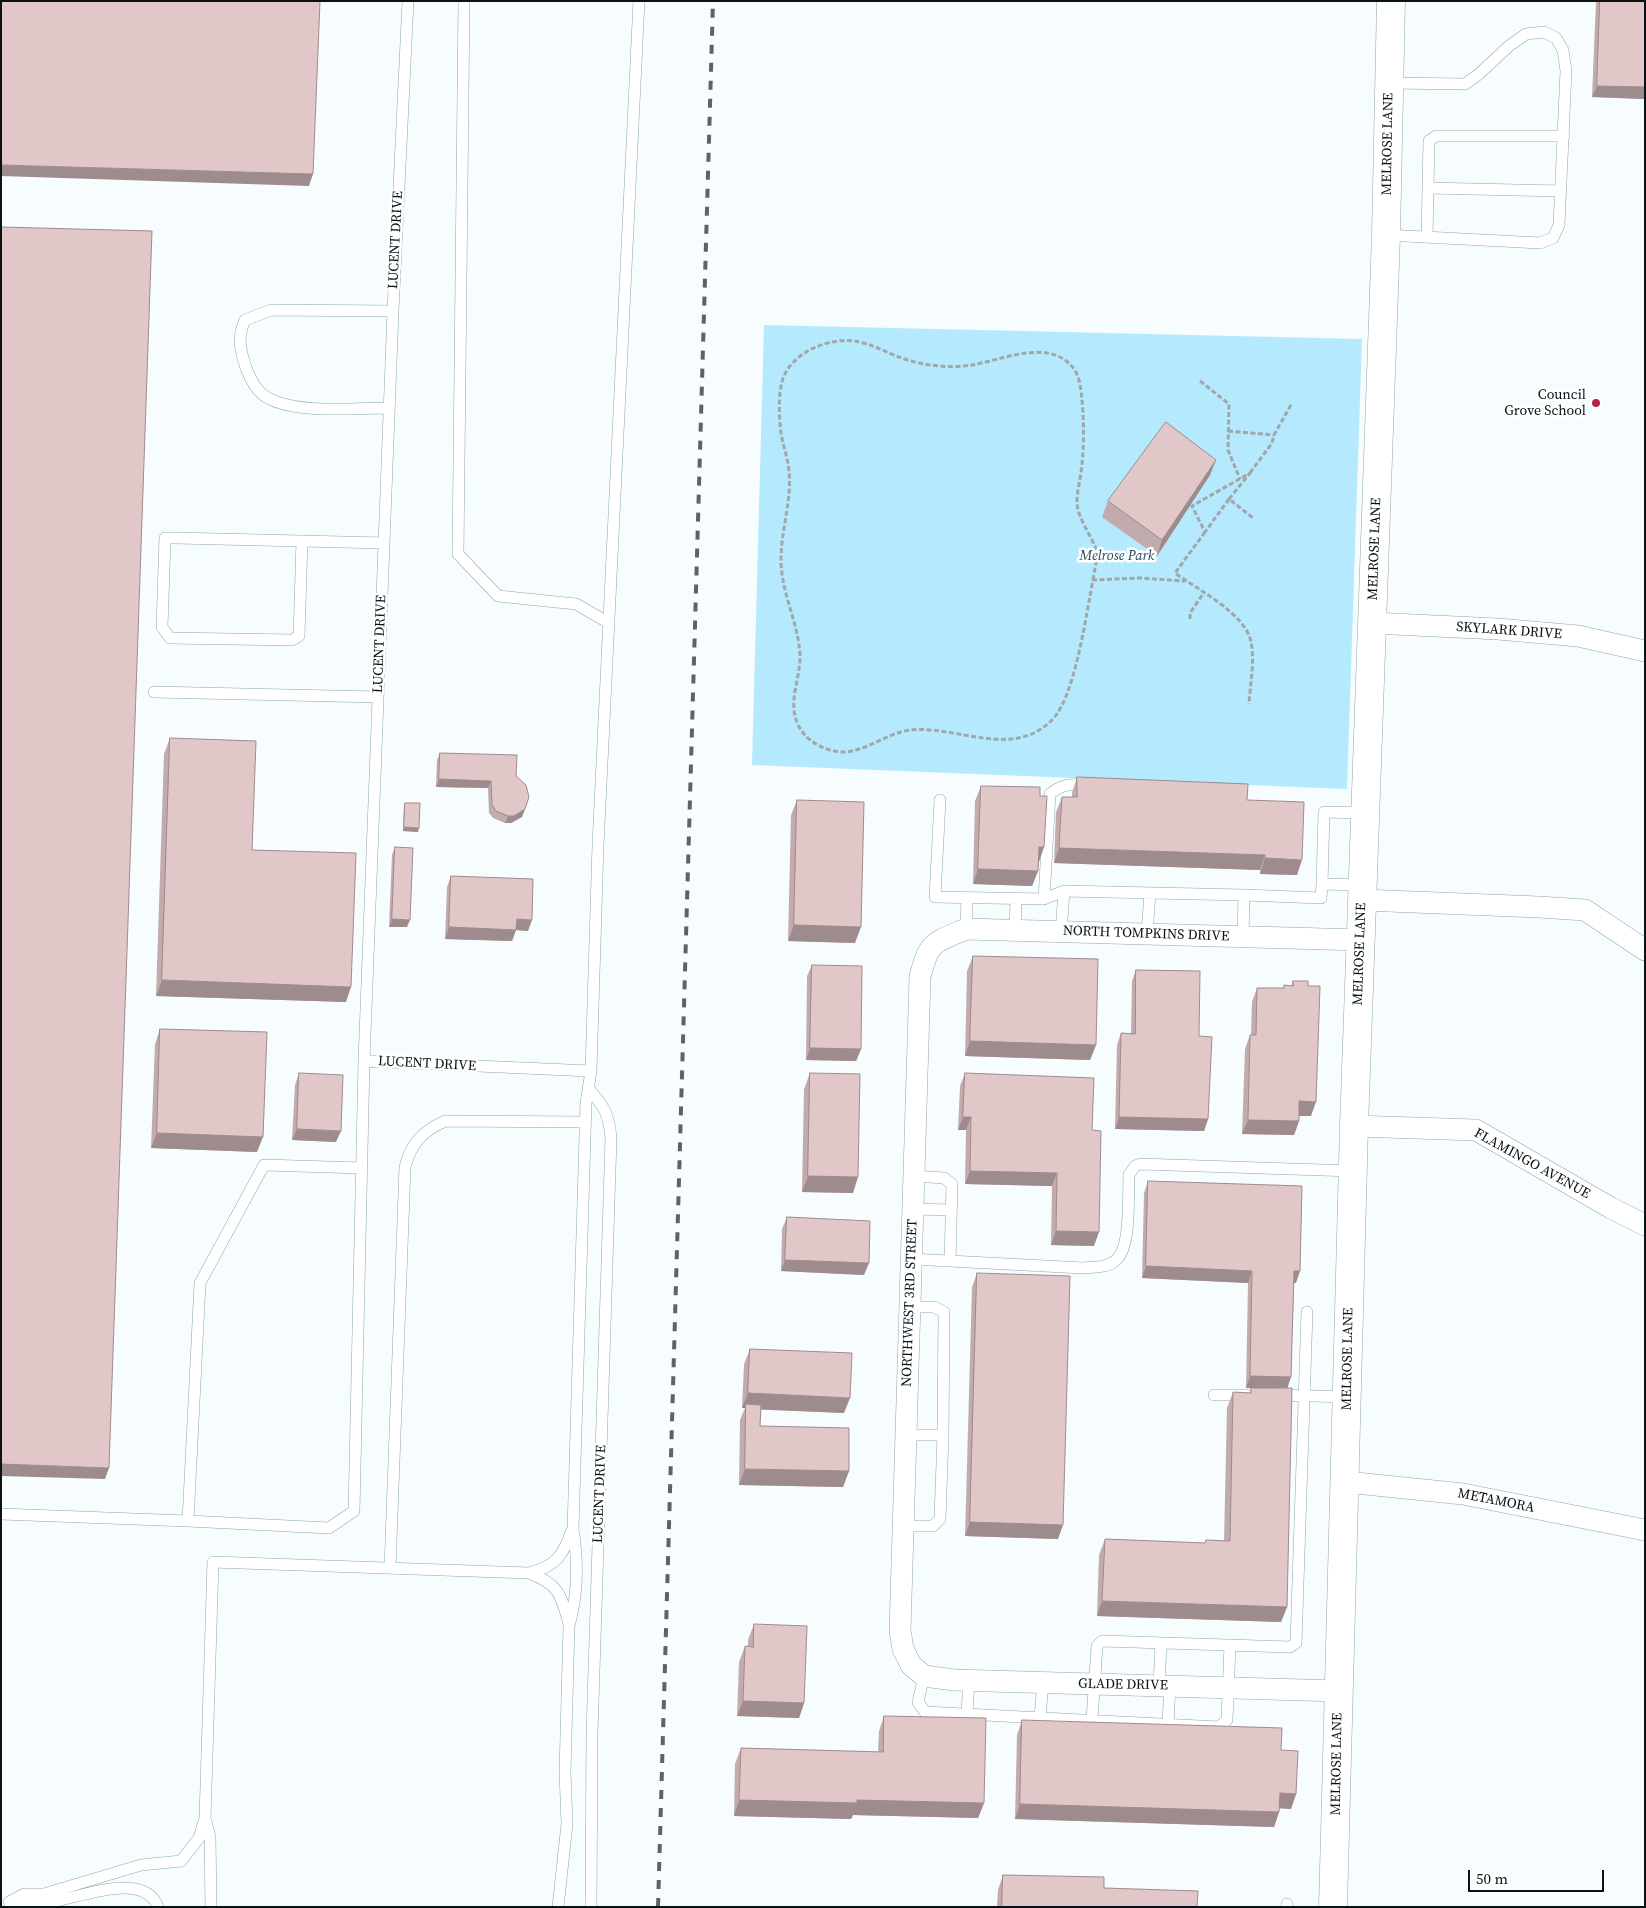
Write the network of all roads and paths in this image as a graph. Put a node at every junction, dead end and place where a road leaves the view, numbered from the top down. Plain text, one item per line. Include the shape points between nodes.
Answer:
1 (408, 1) edge
2 (464, 1) edge
3 (639, 1) edge
4 (1391, 1) edge
5 (1389, 83) junction
6 (1564, 136) junction
7 (1428, 188) junction
8 (1561, 191) junction
9 (1386, 235) junction
10 (1426, 237) junction
11 (393, 311) junction
12 (1200, 381) dead end
13 (1292, 403) dead end
14 (389, 408) junction
15 (1228, 431) junction
16 (1274, 435) junction
17 (1250, 473) junction
18 (1240, 479) junction
19 (1229, 499) junction
20 (1253, 518) dead end
21 (1204, 532) junction
22 (302, 541) junction
23 (384, 543) junction
24 (1093, 580) junction
25 (1185, 580) junction
26 (1203, 594) junction
27 (1190, 619) dead end
28 (1372, 623) junction
29 (609, 624) junction
30 (1645, 651) edge
31 (154, 692) dead end
32 (378, 697) junction
33 (1249, 704) dead end
34 (1097, 785) edge
35 (940, 800) dead end
36 (1366, 813) junction
37 (1322, 884) junction
38 (1064, 891) junction
39 (1363, 892) junction
40 (1150, 893) junction
41 (1244, 895) junction
42 (967, 898) junction
43 (1016, 899) junction
44 (1044, 899) junction
45 (966, 929) junction
46 (1015, 931) junction
47 (1061, 932) junction
48 (1147, 934) junction
49 (1243, 937) junction
50 (1361, 940) junction
51 (934, 943) joint
52 (1645, 950) edge
53 (364, 1061) junction
54 (591, 1071) junction
55 (588, 1088) junction
56 (585, 1122) junction
57 (1354, 1126) junction
58 (362, 1168) junction
59 (1353, 1171) junction
60 (914, 1176) junction
61 (913, 1209) junction
62 (951, 1210) junction
63 (1645, 1225) edge
64 (911, 1259) junction
65 (950, 1261) junction
66 (910, 1307) junction
67 (1307, 1312) dead end
68 (1214, 1395) dead end
69 (1304, 1396) junction
70 (1347, 1397) junction
71 (906, 1435) junction
72 (943, 1435) junction
73 (1346, 1482) junction
74 (1, 1514) edge
75 (188, 1521) junction
76 (903, 1526) junction
77 (573, 1529) junction
78 (1645, 1530) edge
79 (390, 1568) junction
80 (529, 1573) junction
81 (569, 1626) junction
82 (1161, 1643) junction
83 (1230, 1645) junction
84 (917, 1670) junction
85 (969, 1680) junction
86 (1043, 1682) junction
87 (1095, 1684) junction
88 (1164, 1686) junction
89 (1228, 1688) junction
90 (1338, 1691) junction
91 (967, 1714) junction
92 (1040, 1718) junction
93 (1092, 1720) junction
94 (1168, 1724) junction
95 (205, 1818) junction
96 (5, 1902) edge
97 (158, 1907) edge
98 (211, 1907) edge
99 (558, 1907) edge
100 (590, 1907) edge
101 (1333, 1907) edge

1 - 11 lane, LUCENT DRIVE
2 - 29 lane via 458,554 498,596 576,604
3 - 29 lane
4 - 5 street, MELROSE LANE
5 - 6 lane via 1464,84 1526,34 1544,32 1556,38 1563,50 1566,70
5 - 9 street, MELROSE LANE
6 - 7 lane via 1436,136 1429,142
6 - 8 lane
7 - 8 lane
7 - 10 lane
8 - 10 lane via 1560,225 1553,238 1540,243
9 - 10 lane
9 - 28 street, MELROSE LANE
11 - 14 lane, LUCENT DRIVE
11 - 14 lane via 271,310 245,320 239,349 252,383 267,398 293,407
12 - 15 path via 1229,404
13 - 16 path
14 - 23 lane, LUCENT DRIVE
15 - 16 path
15 - 18 path via 1228,450
16 - 17 path via 1272,443
17 - 18 path
17 - 19 path
18 - 21 path via 1192,506
19 - 20 path
19 - 21 path
21 - 25 path via 1175,573
22 - 22 lane via 165,538 162,627 165,635 170,638 292,640 299,636
22 - 23 lane
23 - 32 lane, LUCENT DRIVE
24 - 24 path via 1066,700 1041,729 1004,740 943,730 911,730 845,752 824,748 814,742 804,734 793,708 800,656 781,562 790,472 780,416 782,381 786,370 806,352 841,341 858,341 899,358 926,364 970,365 1033,353 1051,354 1063,359 1080,382 1084,437 1076,506 1096,549
24 - 25 path
25 - 26 path
26 - 27 path via 1190,613
26 - 33 path via 1237,617 1250,637
28 - 30 street, SKYLARK DRIVE via 1578,636
28 - 36 street, MELROSE LANE
29 - 54 lane
31 - 32 lane
32 - 53 lane, LUCENT DRIVE
34 - 44 lane via 1068,784 1059,786 1050,794
35 - 42 lane via 935,897
36 - 37 lane via 1324,812
36 - 39 street, MELROSE LANE
37 - 39 lane
37 - 41 lane via 1321,898
38 - 40 lane
38 - 44 lane
38 - 47 lane
39 - 50 street, MELROSE LANE
39 - 52 street via 1585,910
40 - 41 lane
40 - 48 lane
41 - 49 lane
42 - 43 lane
42 - 45 lane
43 - 44 lane
43 - 46 lane
45 - 46 street, NORTH TOMPKINS DRIVE
45 - 51 street, NORTH TOMPKINS DRIVE
46 - 47 street, NORTH TOMPKINS DRIVE
47 - 48 street, NORTH TOMPKINS DRIVE
48 - 49 street, NORTH TOMPKINS DRIVE
49 - 50 street, NORTH TOMPKINS DRIVE
50 - 57 street, MELROSE LANE
51 - 60 street, NORTHWEST 3RD STREET via 926,953 920,977
53 - 54 lane, LUCENT DRIVE
53 - 58 lane
54 - 55 lane
55 - 56 lane
55 - 100 lane, LUCENT DRIVE via 609,1117 611,1138
56 - 77 lane
56 - 79 lane via 445,1121 428,1128 409,1152 404,1167
57 - 59 street, MELROSE LANE
57 - 63 street, FLAMINGO AVENUE via 1476,1130
58 - 75 lane via 264,1165 200,1283
58 - 75 lane via 354,1511 329,1528
59 - 65 lane via 1140,1164 1129,1175 1124,1247 1117,1260 1106,1266 1083,1268
59 - 70 street, MELROSE LANE
60 - 61 street, NORTHWEST 3RD STREET
60 - 62 lane via 948,1180 952,1184
61 - 62 lane
61 - 64 street, NORTHWEST 3RD STREET
62 - 65 lane
64 - 65 lane
64 - 66 street, NORTHWEST 3RD STREET
66 - 71 street, NORTHWEST 3RD STREET
66 - 72 lane via 934,1307 944,1312
67 - 69 lane
68 - 69 lane
69 - 70 lane
69 - 83 lane via 1296,1643 1290,1647
70 - 73 street, MELROSE LANE
71 - 72 lane
71 - 76 street, NORTHWEST 3RD STREET
72 - 76 lane via 940,1519 933,1526
73 - 78 street, METAMORA via 1463,1494
73 - 90 street, MELROSE LANE
74 - 75 lane
76 - 84 street, NORTHWEST 3RD STREET via 900,1630 903,1649
77 - 80 lane via 558,1559 544,1569
77 - 81 lane via 576,1547 574,1606
79 - 80 lane
79 - 95 lane via 214,1562
80 - 81 lane via 554,1586 561,1597
81 - 99 lane via 565,1772 567,1824
82 - 83 lane
82 - 87 lane via 1102,1641 1097,1646
82 - 88 lane
83 - 89 lane
84 - 85 street, GLADE DRIVE
84 - 91 lane via 918,1702 925,1712
85 - 86 street, GLADE DRIVE
85 - 91 lane
86 - 87 street, GLADE DRIVE
86 - 92 lane
87 - 88 street, GLADE DRIVE
87 - 93 lane
88 - 89 street, GLADE DRIVE
88 - 94 lane
89 - 90 street, GLADE DRIVE
89 - 94 lane via 1227,1720 1219,1727
90 - 101 street, MELROSE LANE
91 - 92 lane
92 - 93 lane
93 - 94 lane
95 - 96 lane via 199,1838 181,1861 141,1865 44,1894 24,1894
95 - 98 lane via 210,1837
96 - 97 lane via 54,1902 122,1887 141,1889 151,1895

